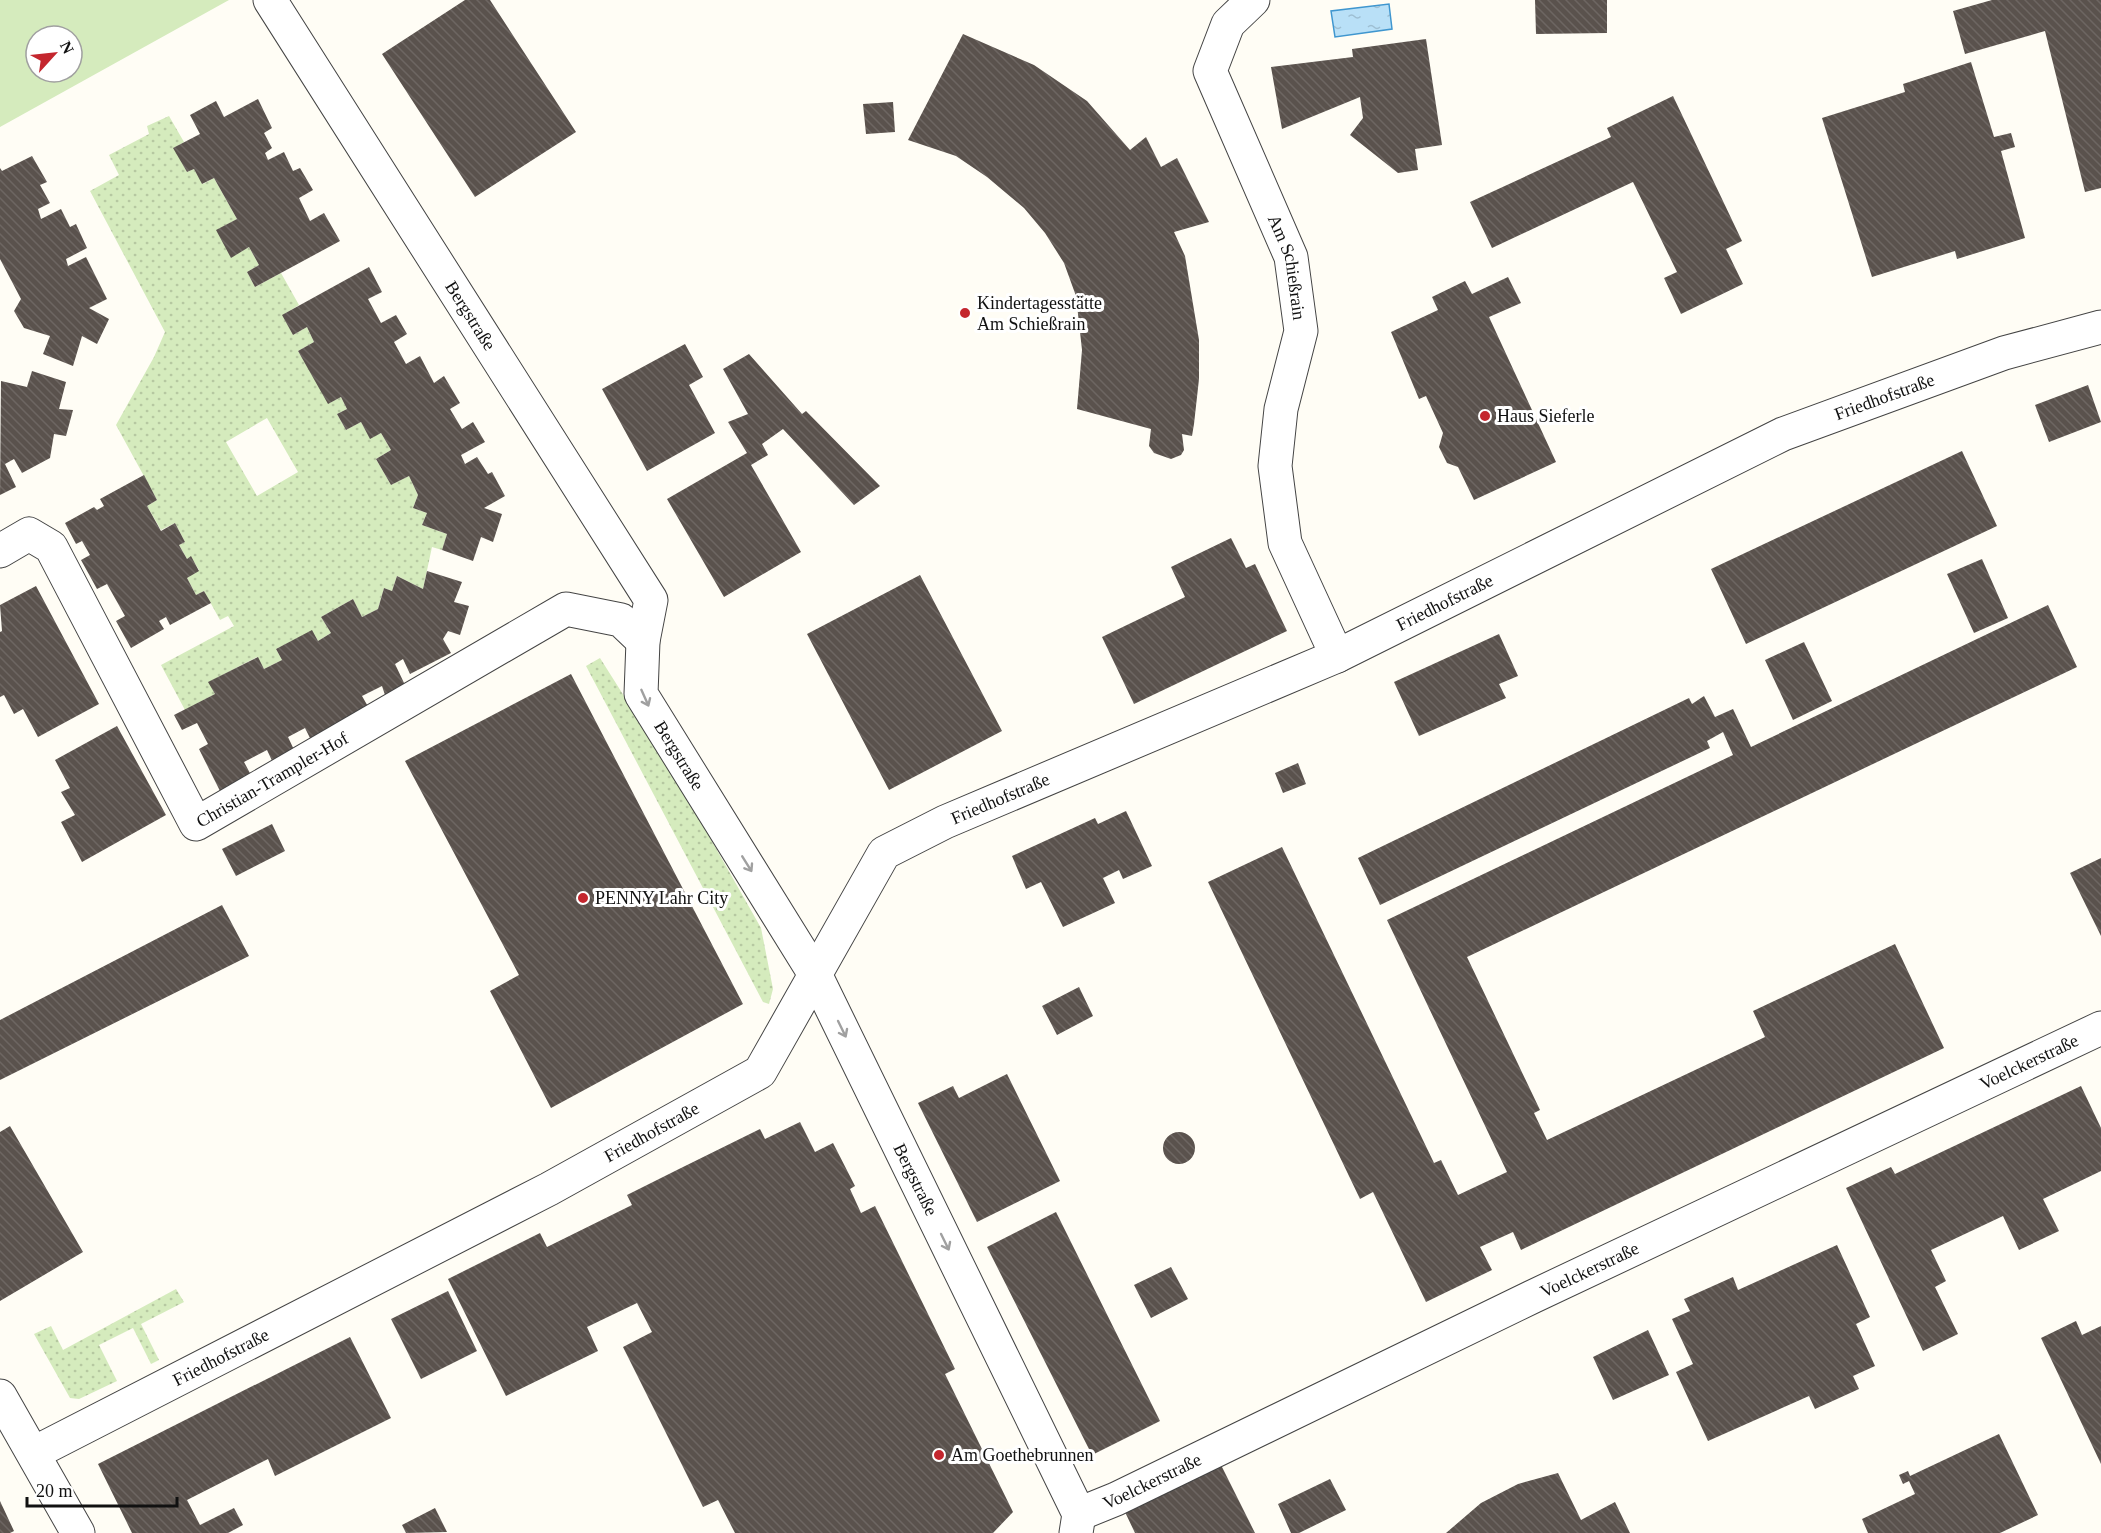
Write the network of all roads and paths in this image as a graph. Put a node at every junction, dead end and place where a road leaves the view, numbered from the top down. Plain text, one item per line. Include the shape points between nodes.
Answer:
1 (270, 0) edge
2 (1253, 0) edge
3 (2101, 327) edge
4 (0, 551) edge
5 (643, 641) junction
6 (1337, 656) junction
7 (816, 976) junction
8 (2101, 1028) edge
9 (0, 1396) edge
10 (34, 1453) junction
11 (1077, 1524) edge
12 (78, 1533) edge

1 - 5 street, Bergstraße via 651,600
2 - 6 street, Am Schießrain via 1228,24 1210,71 1291,257 1301,331 1281,409 1275,466 1285,543
3 - 6 street, Friedhofstraße via 2004,353 1783,434
4 - 5 street, Christian-Trampler-Hof via 29,534 51,547 196,824 566,609 621,620
5 -> 7 street, Bergstraße via 641,694
6 - 7 street, Friedhofstraße via 945,822 884,853
7 - 10 street, Friedhofstraße via 760,1072 549,1189
7 -> 11 street, Bergstraße
8 - 11 street, Voelckerstraße via 1521,1302 1116,1499
9 - 10 street
10 - 12 street

